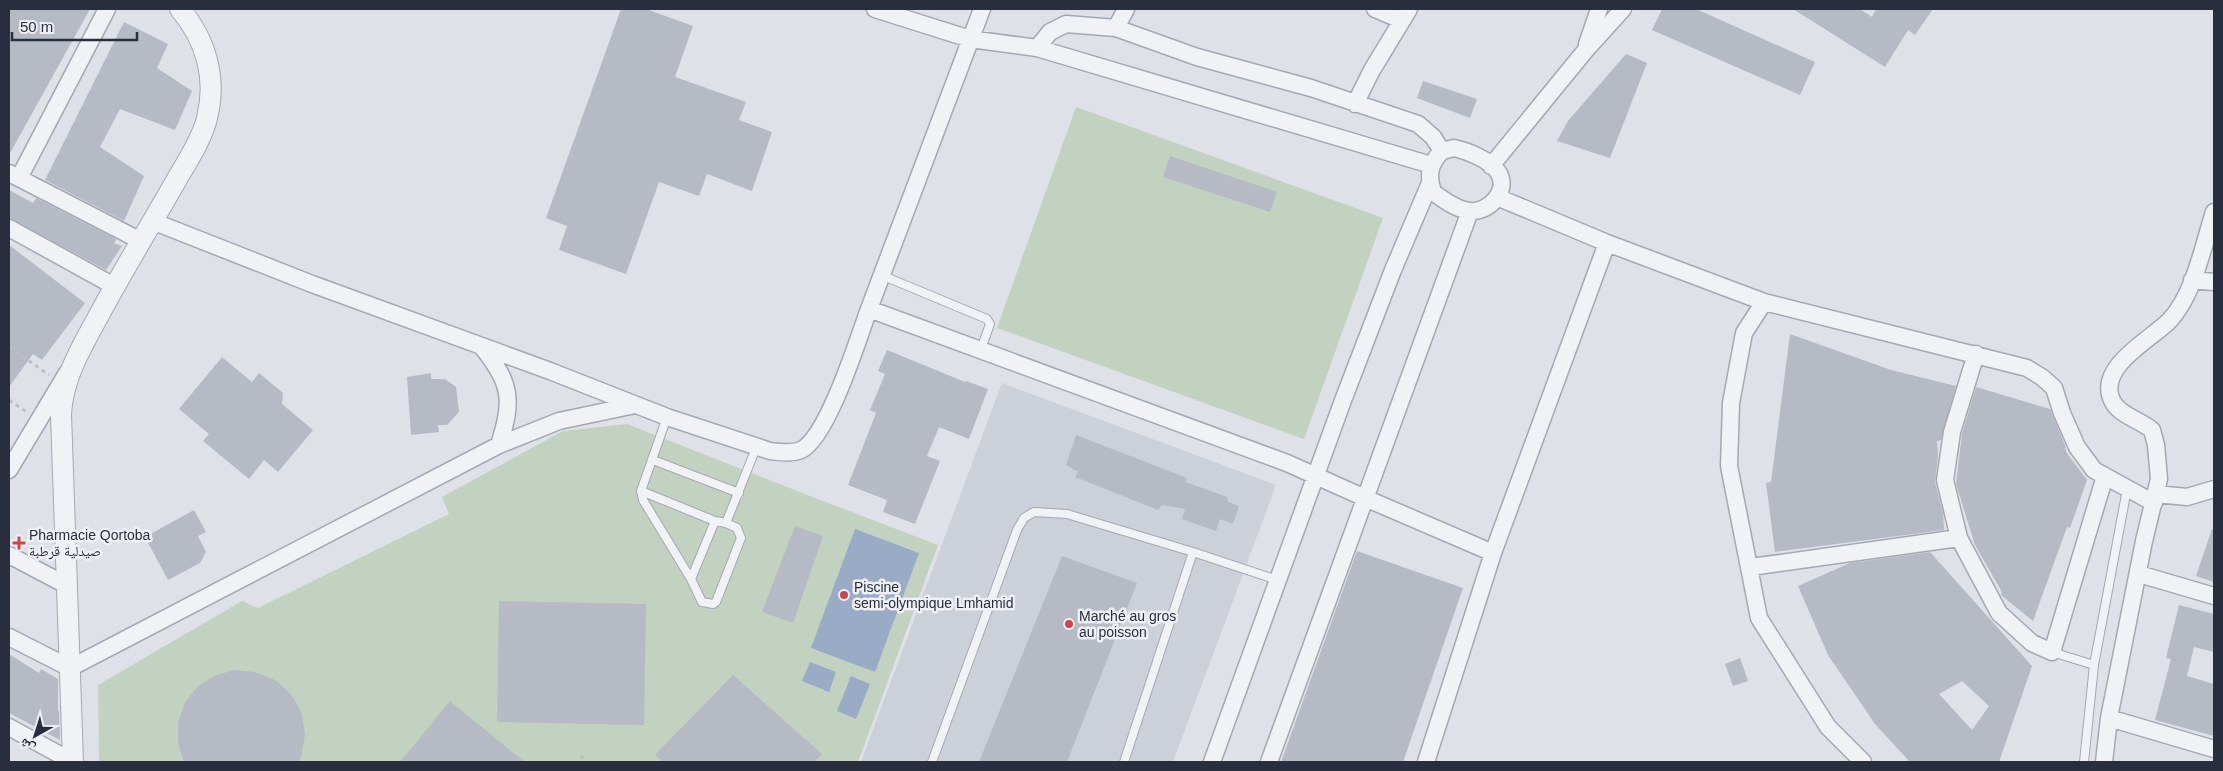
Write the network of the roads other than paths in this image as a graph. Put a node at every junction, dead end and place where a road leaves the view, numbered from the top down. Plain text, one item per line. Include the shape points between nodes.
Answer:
1 (107, 9) edge
2 (180, 9) edge
3 (875, 9) edge
4 (982, 9) edge
5 (1126, 9) edge
6 (1375, 9) edge
7 (1599, 9) edge
8 (1623, 9) edge
9 (1405, 14) edge
10 (1116, 28) junction
11 (970, 40) junction
12 (1037, 48) junction
13 (1585, 51) junction
14 (1355, 104) junction
15 (1442, 151) junction
16 (1431, 165) junction
17 (1491, 166) junction
18 (14, 175) edge
19 (1430, 183) junction
20 (1497, 197) junction
21 (1470, 211) junction
22 (2214, 212) edge
23 (152, 221) junction
24 (9, 228) edge
25 (141, 241) junction
26 (1607, 243) junction
27 (882, 275) junction
28 (2192, 280) junction
29 (2214, 282) edge
30 (114, 286) junction
31 (1764, 302) junction
32 (868, 309) junction
33 (482, 347) junction
34 (981, 349) junction
35 (1976, 354) junction
36 (72, 366) junction
37 (636, 404) junction
38 (667, 417) junction
39 (499, 445) junction
40 (756, 448) junction
41 (653, 460) junction
42 (9, 470) edge
43 (1316, 476) junction
44 (2105, 476) junction
45 (2127, 488) junction
46 (2214, 489) edge
47 (641, 491) junction
48 (739, 493) junction
49 (1365, 498) junction
50 (2155, 498) junction
51 (715, 521) junction
52 (726, 523) junction
53 (1958, 538) junction
54 (1193, 552) junction
55 (1493, 553) junction
56 (9, 555) edge
57 (1750, 567) junction
58 (2139, 574) junction
59 (691, 579) junction
60 (1277, 580) junction
61 (66, 585) junction
62 (2214, 596) edge
63 (9, 636) edge
64 (2052, 652) junction
65 (2094, 665) junction
66 (70, 668) junction
67 (2109, 718) junction
68 (9, 728) edge
69 (2214, 749) edge
70 (73, 762) edge
71 (932, 762) edge
72 (1124, 762) edge
73 (1212, 762) edge
74 (1269, 762) edge
75 (1426, 762) edge
76 (1863, 762) edge
77 (2084, 762) edge
78 (2104, 762) edge

1 - 18 street
2 - 23 street via 202,43 211,79 211,97 207,120
3 - 11 street
4 - 11 street
5 - 10 street
6 - 9 street
7 - 13 street
8 - 13 street
9 - 14 street
10 - 12 street via 1066,24 1050,32
10 - 14 street via 1197,57 1311,88
11 - 12 street
11 - 27 street
12 - 16 street
13 - 17 street
14 - 15 street via 1418,124 1433,137
15 - 16 street
15 - 17 street via 1460,150
16 - 19 street
17 - 20 street via 1501,179
18 - 25 street
19 - 21 street via 1439,197
19 - 43 street via 1390,278
20 - 21 street via 1482,211
20 - 26 street
21 - 49 street
22 - 28 street
23 - 25 street
23 - 33 street
24 - 30 street
25 - 30 street
26 - 31 street
26 - 55 street
27 - 32 street
27 - 34 lane via 988,319 990,324
28 - 29 street
28 - 50 street via 2186,297 2170,320 2114,369 2108,386 2118,408 2152,430 2159,469
30 - 36 street
31 - 35 street
31 - 57 street via 1744,333 1731,403 1729,466
32 - 34 street
32 - 40 street via 829,412 816,437 800,450 787,453
33 - 37 street
33 - 39 street via 507,388 506,421
34 - 43 street via 1287,462
35 - 44 street via 2027,368 2054,388 2077,447 2094,470
35 - 53 street via 1952,432 1944,480
36 - 42 street
36 - 61 street via 62,394 61,414
37 - 38 street
37 - 39 street via 559,421
38 - 40 street
38 - 41 lane
39 - 66 street
40 - 48 lane
41 - 47 lane
41 - 48 lane
43 - 49 street
43 - 60 street
44 - 45 street
44 - 64 street
45 - 50 street
45 - 65 lane
46 - 50 street via 2187,497
47 - 51 lane
47 - 59 lane via 643,500
48 - 52 lane
49 - 55 street
49 - 74 street
50 - 58 street
51 - 52 lane
51 - 59 lane
52 - 59 lane via 737,528 741,538 716,602 701,601
53 - 57 street
53 - 64 street via 1999,613 2032,643
54 - 60 lane
54 - 71 lane via 1067,514 1034,512 1024,518
54 - 72 lane
55 - 75 street
56 - 61 street
57 - 76 street via 1759,618 1828,727
58 - 62 street
58 - 67 street
60 - 73 street
61 - 66 street
63 - 66 street
64 - 65 lane
65 - 77 lane
66 - 70 street
67 - 69 street
67 - 78 street
68 - 70 street

